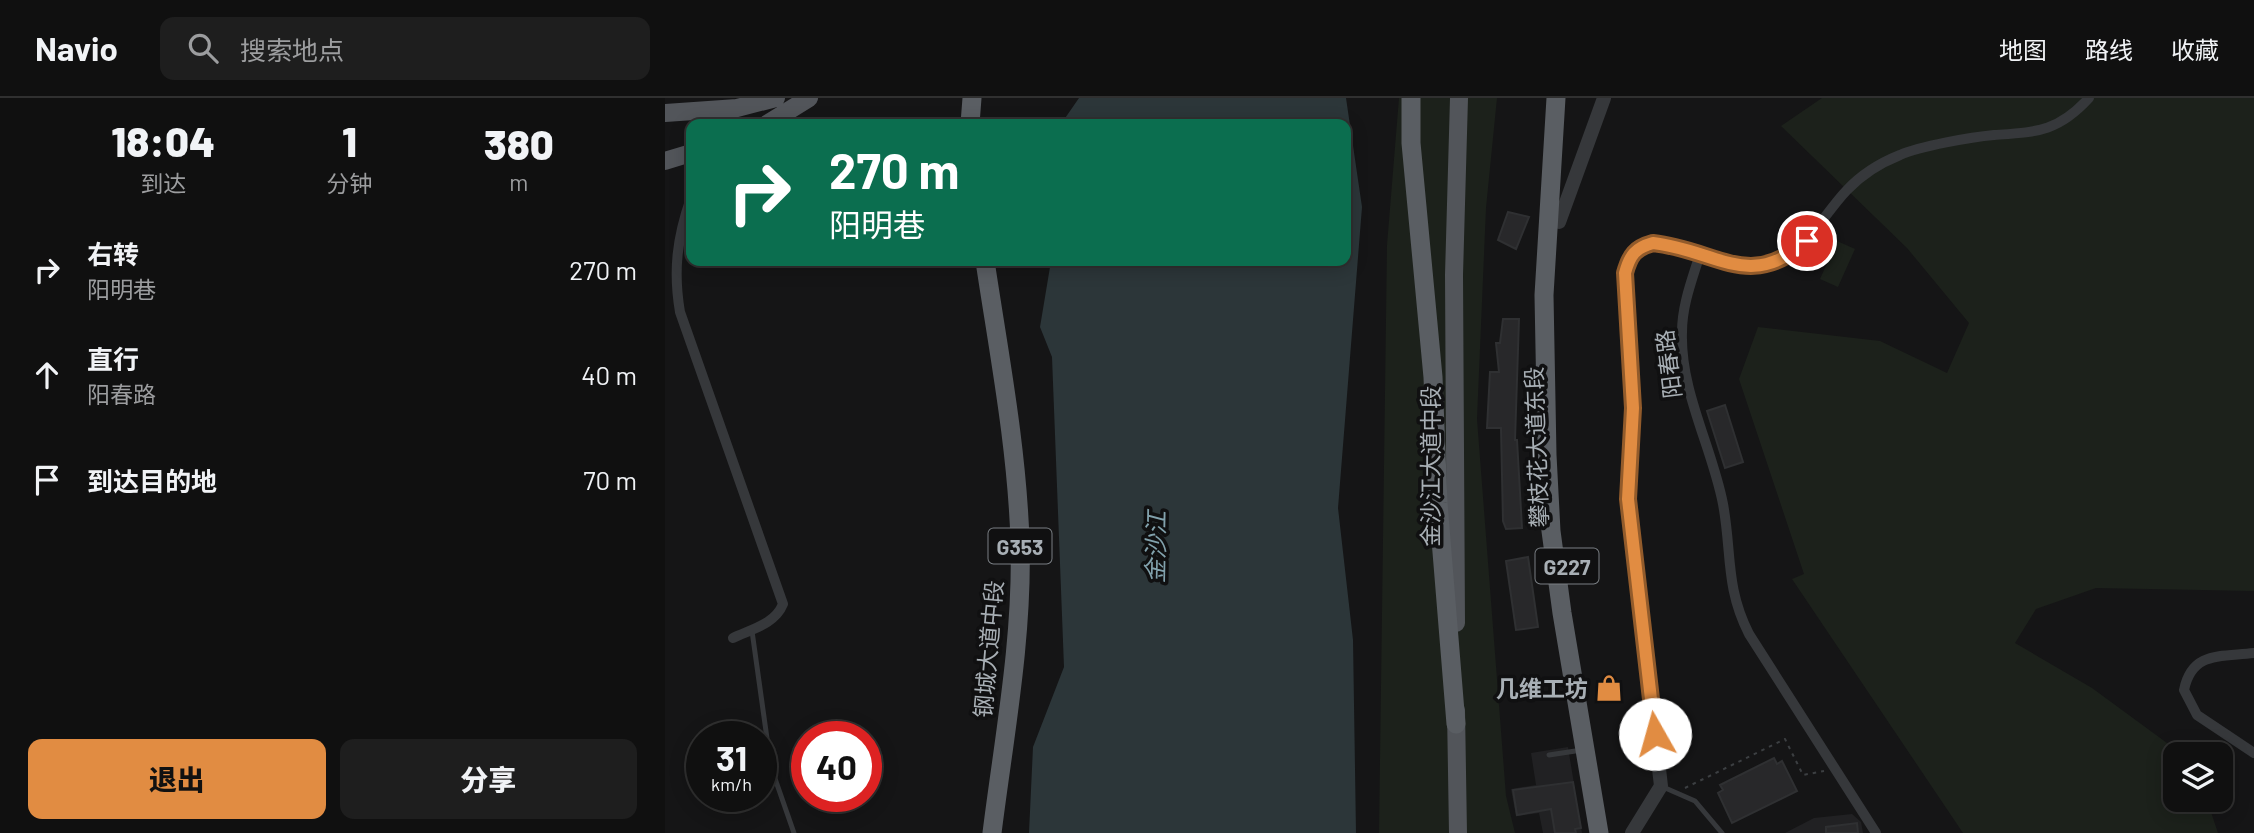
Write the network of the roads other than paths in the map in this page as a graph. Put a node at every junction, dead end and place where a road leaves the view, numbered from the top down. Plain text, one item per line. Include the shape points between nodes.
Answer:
1 (775, 98) edge
2 (810, 98) edge
3 (972, 98) edge
4 (1411, 98) edge
5 (1459, 98) edge
6 (1556, 98) edge
7 (1565, 98) edge
8 (1604, 98) edge
9 (2089, 98) edge
10 (665, 113) edge
11 (775, 119) edge
12 (970, 119) edge
13 (1559, 129) junction
14 (686, 154) edge
15 (665, 160) edge
16 (686, 214) edge
17 (1559, 222) junction
18 (1700, 254) junction
19 (986, 266) edge
20 (752, 629) junction
21 (733, 638) dead end
22 (1453, 643) junction
23 (2254, 653) edge
24 (1456, 723) joint
25 (1585, 749) junction
26 (2254, 753) edge
27 (1549, 755) dead end
28 (1661, 786) junction
29 (794, 833) edge
30 (992, 833) edge
31 (1458, 833) edge
32 (1599, 833) edge
33 (1610, 833) edge
34 (1632, 833) edge
35 (1723, 833) edge
36 (1876, 833) edge

1 - 10 main road via 737,108
2 - 11 main road
3 - 12 highway
4 - 22 highway
5 - 22 main road, 金沙江大道中段
6 - 13 highway, G227
7 - 13 highway, 攀枝花大道东段 / G227
8 - 17 street
9 - 18 street via 2066,120 2046,130 1903,153 1872,168 1847,190 1807,241 1789,257 1768,266 1745,268
13 - 17 highway, 攀枝花大道东段 / G227
13 - 25 highway, 攀枝花大道东段 / G227 via 1544,295 1547,455 1551,531
14 - 15 main road
16 - 20 street via 675,265 680,312 782,594 779,614
17 - 33 highway, 攀枝花大道东段 / G227 via 1559,429 1568,589
18 - 28 street via 1653,243 1638,247 1625,273 1633,408 1628,499
18 - 36 street, 阳春路 via 1685,301 1684,360 1719,485 1737,610
19 - 30 highway, 钢城大道中段 / G353 via 1013,445 1020,542 1016,641
20 - 21 street
20 - 29 lane via 771,767
22 - 24 highway
23 - 26 street via 2202,660 2192,667 2184,690 2197,715
24 - 31 main road
25 - 27 lane
25 - 32 highway, 攀枝花大道东段 / G227
28 - 34 street
28 - 35 lane via 1695,801

